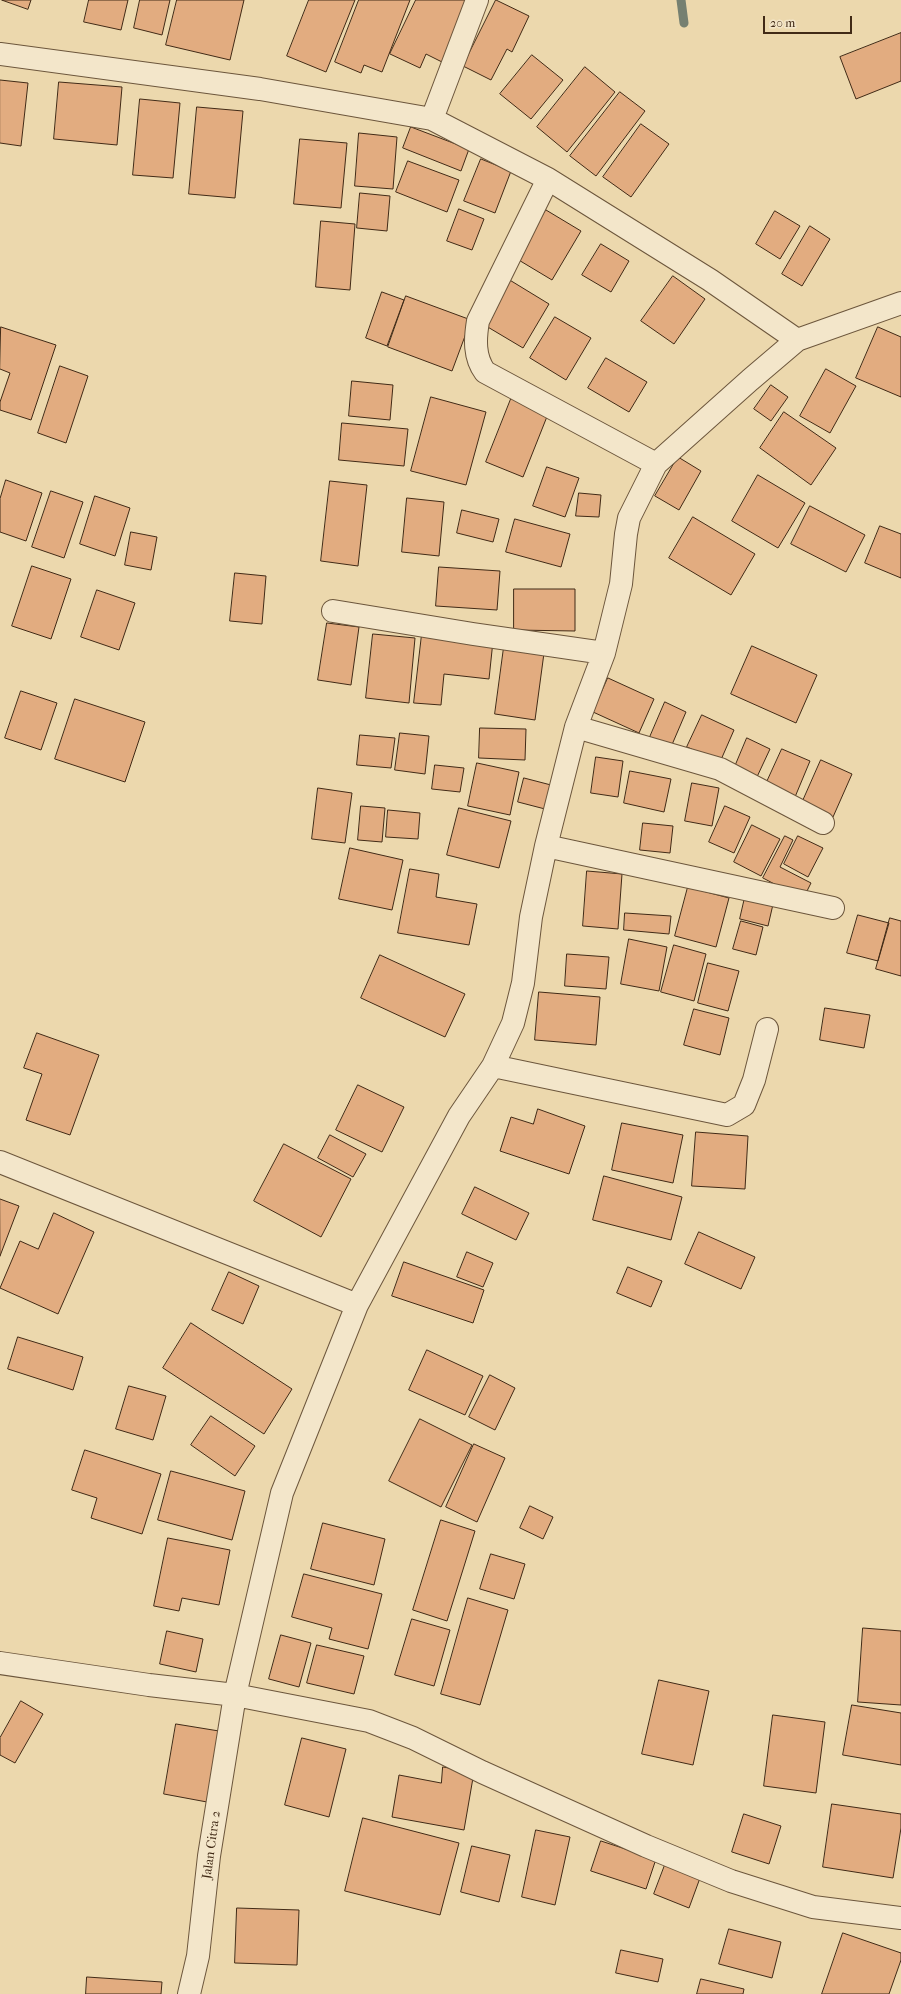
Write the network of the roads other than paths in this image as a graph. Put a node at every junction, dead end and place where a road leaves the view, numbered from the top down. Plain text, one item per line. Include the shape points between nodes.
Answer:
1 (477, 0) edge
2 (0, 54) edge
3 (432, 119) junction
4 (548, 179) junction
5 (901, 303) edge
6 (797, 340) junction
7 (656, 464) junction
8 (333, 611) dead end
9 (604, 653) junction
10 (576, 728) junction
11 (822, 823) dead end
12 (546, 846) junction
13 (833, 908) dead end
14 (767, 1030) dead end
15 (493, 1066) junction
16 (0, 1162) edge
17 (357, 1306) junction
18 (0, 1663) edge
19 (235, 1695) junction
20 (901, 1918) edge
21 (189, 1994) edge

1 - 3 street
2 - 3 street via 260,89
3 - 4 street
4 - 6 street via 710,280
4 - 7 street via 478,321 476,335 479,364 484,372
5 - 6 street
6 - 7 street
7 - 9 street, Jalan Citra 2 via 629,518 621,584
8 - 9 street
9 - 10 street, Jalan Citra 2
10 - 11 street via 720,769
10 - 12 street, Jalan Citra 2
12 - 13 street
12 - 15 street, Jalan Citra 2 via 531,917 524,983 513,1023
14 - 15 street via 754,1080 744,1105 727,1115
15 - 17 street, Jalan Citra 2 via 458,1116
16 - 17 street
17 - 19 street, Jalan Citra 2 via 282,1493
18 - 19 street
19 - 20 street via 369,1721 413,1738 482,1772 731,1881 813,1907
19 - 21 street, Jalan Citra 2 via 209,1856 198,1956

